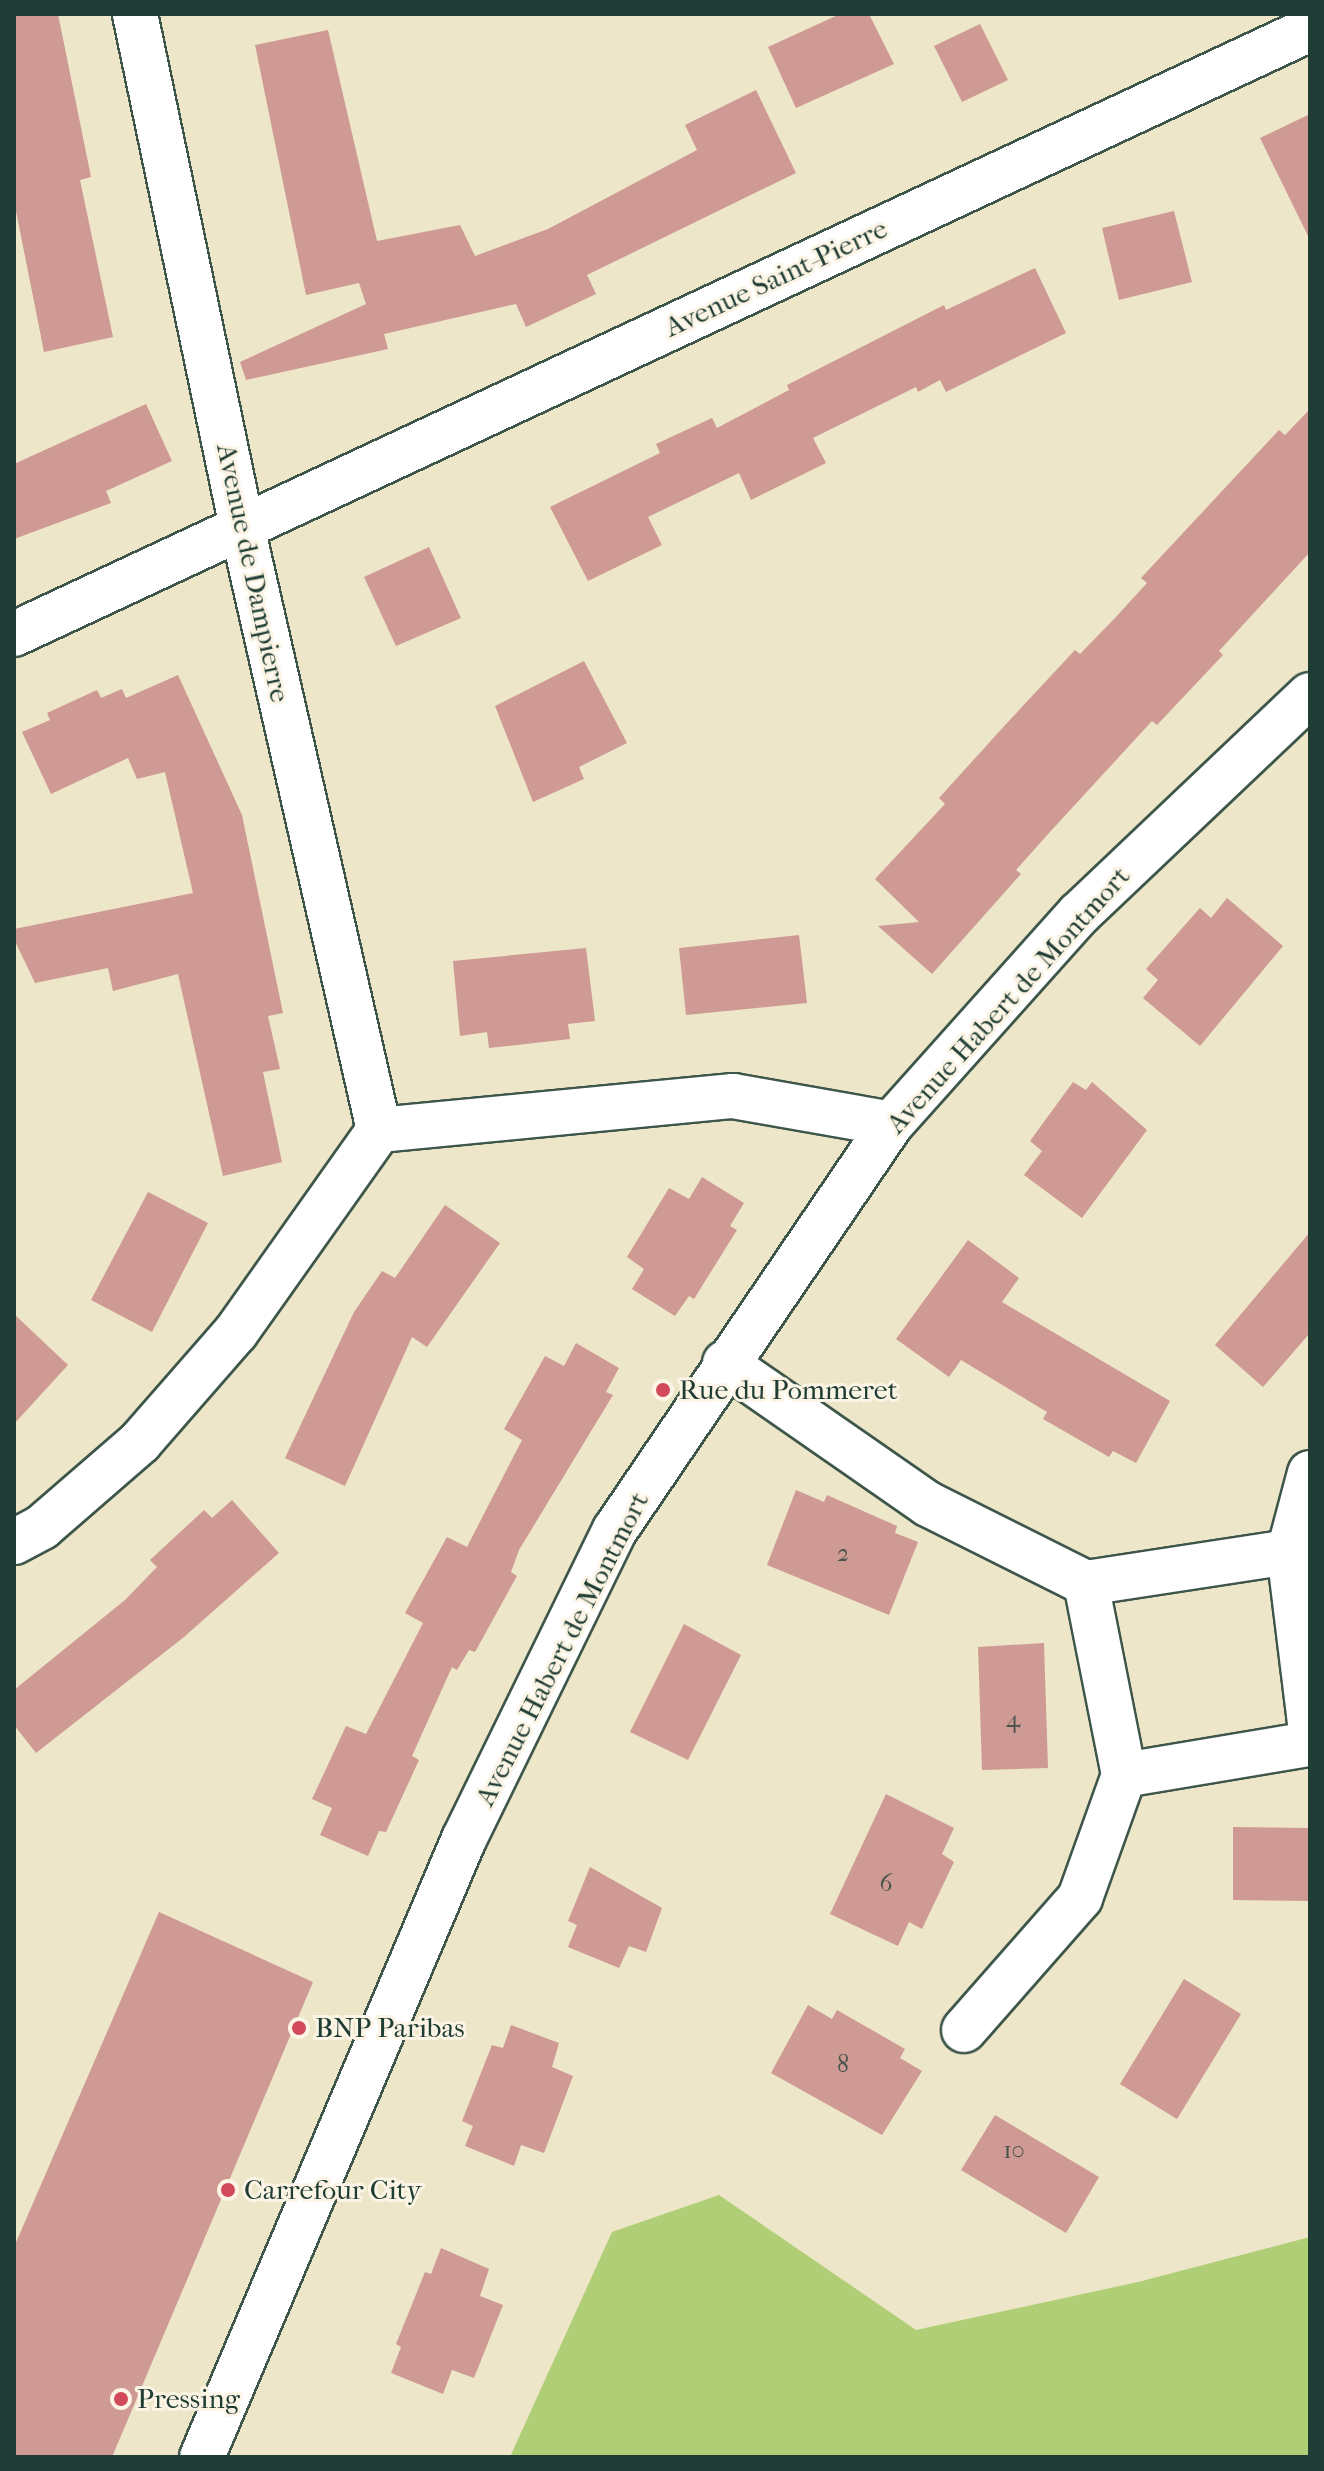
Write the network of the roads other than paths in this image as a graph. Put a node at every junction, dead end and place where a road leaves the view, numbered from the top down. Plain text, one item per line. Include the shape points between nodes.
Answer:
1 (135, 14) edge
2 (1310, 29) edge
3 (242, 527) junction
4 (14, 634) edge
5 (1310, 695) edge
6 (891, 1124) junction
7 (379, 1130) junction
8 (725, 1363) junction
9 (1310, 1473) edge
10 (14, 1542) edge
11 (1289, 1552) junction
12 (1086, 1583) junction
13 (1310, 1722) edge
14 (1310, 1744) edge
15 (1124, 1775) junction
16 (964, 2030) dead end
17 (202, 2457) edge

1 - 3 street, Avenue de Dampierre
2 - 3 street, Avenue Saint-Pierre
3 - 4 street, Avenue Saint-Pierre
3 - 7 street, Avenue de Dampierre
5 - 6 street, Avenue Habert de Montmort via 1079,914
6 - 7 street via 733,1096
6 - 8 street, Avenue Habert de Montmort
7 - 10 street via 236,1332 140,1442 42,1527
8 - 12 street via 928,1504
8 - 17 street, Avenue Habert de Montmort via 615,1530 464,1839
9 - 11 street
11 - 12 street
11 - 13 street
12 - 15 street
14 - 15 street
15 - 16 street via 1080,1898

